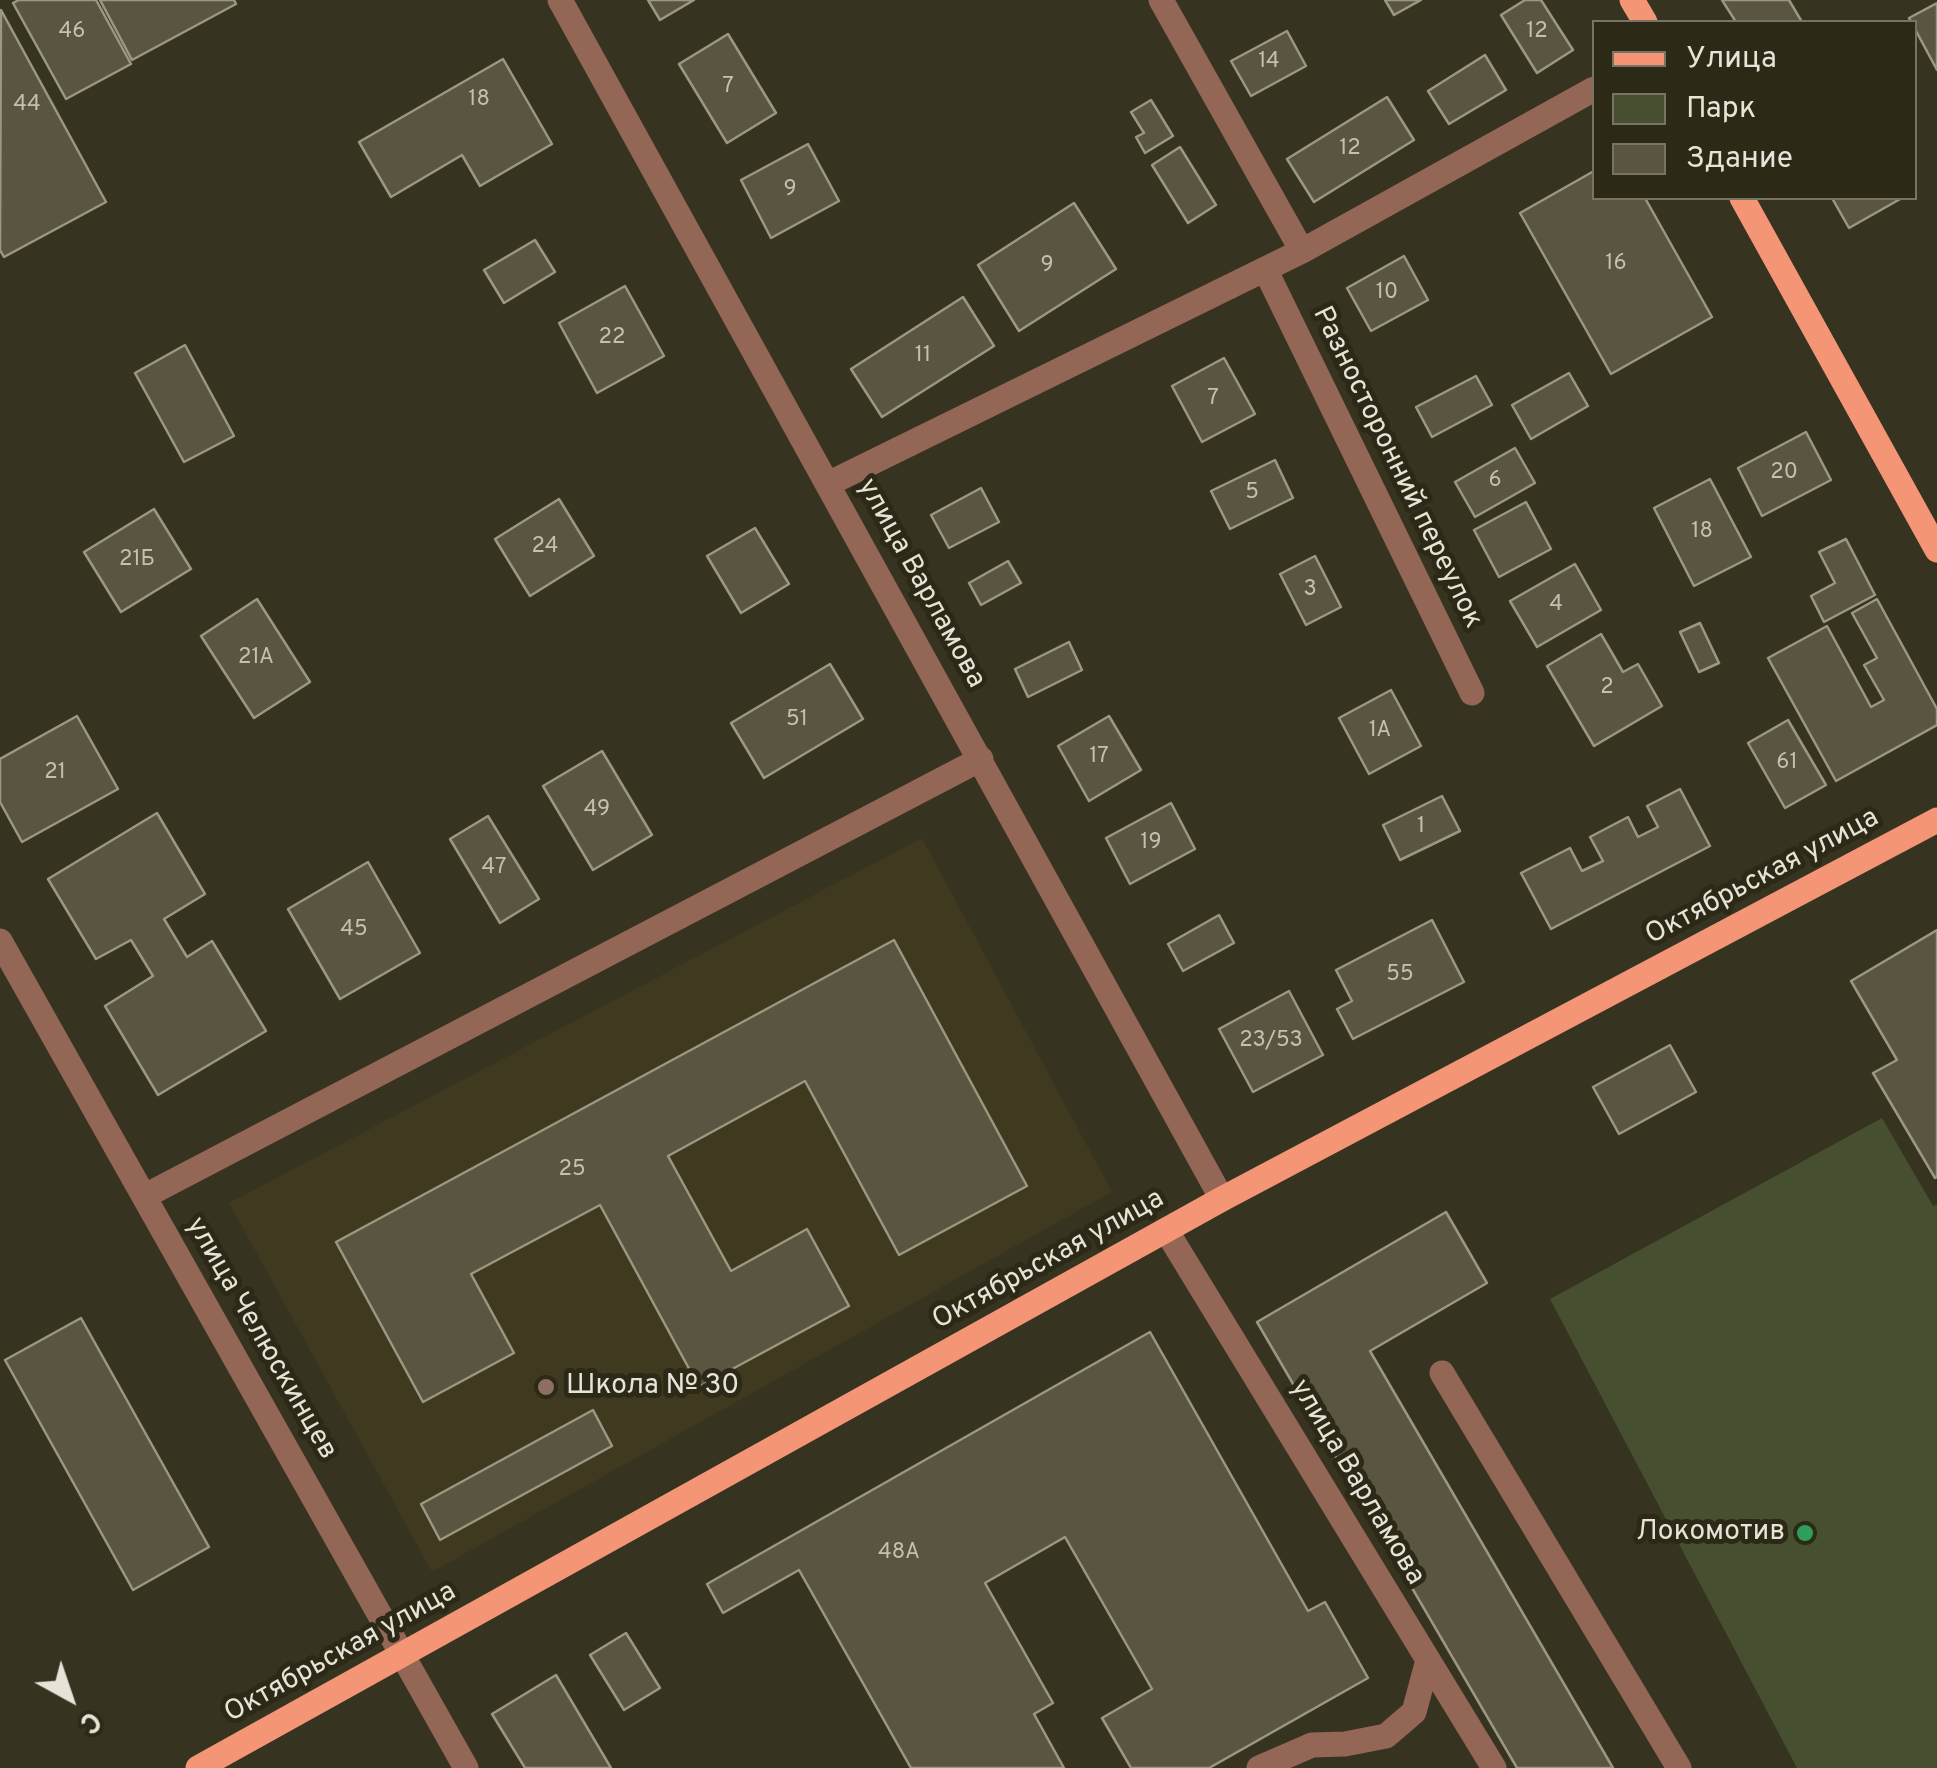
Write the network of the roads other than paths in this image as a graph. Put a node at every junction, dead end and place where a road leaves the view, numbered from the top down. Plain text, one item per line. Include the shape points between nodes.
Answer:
1 (560, 0) edge
2 (1160, 0) edge
3 (1592, 89) edge
4 (1743, 200) edge
5 (1302, 251) junction
6 (1265, 269) junction
7 (830, 483) junction
8 (1937, 550) edge
9 (1472, 693) dead end
10 (981, 759) junction
11 (1937, 820) edge
12 (0, 941) edge
13 (144, 1196) junction
14 (1222, 1199) junction
15 (1166, 1230) junction
16 (1442, 1373) dead end
17 (404, 1653) junction
18 (1428, 1660) junction
19 (198, 1768) edge
20 (466, 1768) edge
21 (1258, 1768) edge
22 (1494, 1768) edge
23 (1679, 1768) edge

1 - 7 street, улица Варламова
2 - 5 street
3 - 5 street
4 - 8 main road
5 - 6 street
6 - 7 street
6 - 9 street, Разносторонний переулок
7 - 10 street, улица Варламова
10 - 13 street
10 - 14 street, улица Варламова
11 - 14 main road, Октябрьская улица
12 - 13 street, улица Челюскинцев
13 - 17 street, улица Челюскинцев
14 - 15 main road, Октябрьская улица
15 - 17 main road, Октябрьская улица
15 - 18 street, улица Варламова
16 - 23 street
17 - 19 main road, Октябрьская улица
17 - 20 street, улица Челюскинцев
18 - 21 street via 1414,1712 1386,1736 1312,1744
18 - 22 street, улица Варламова

